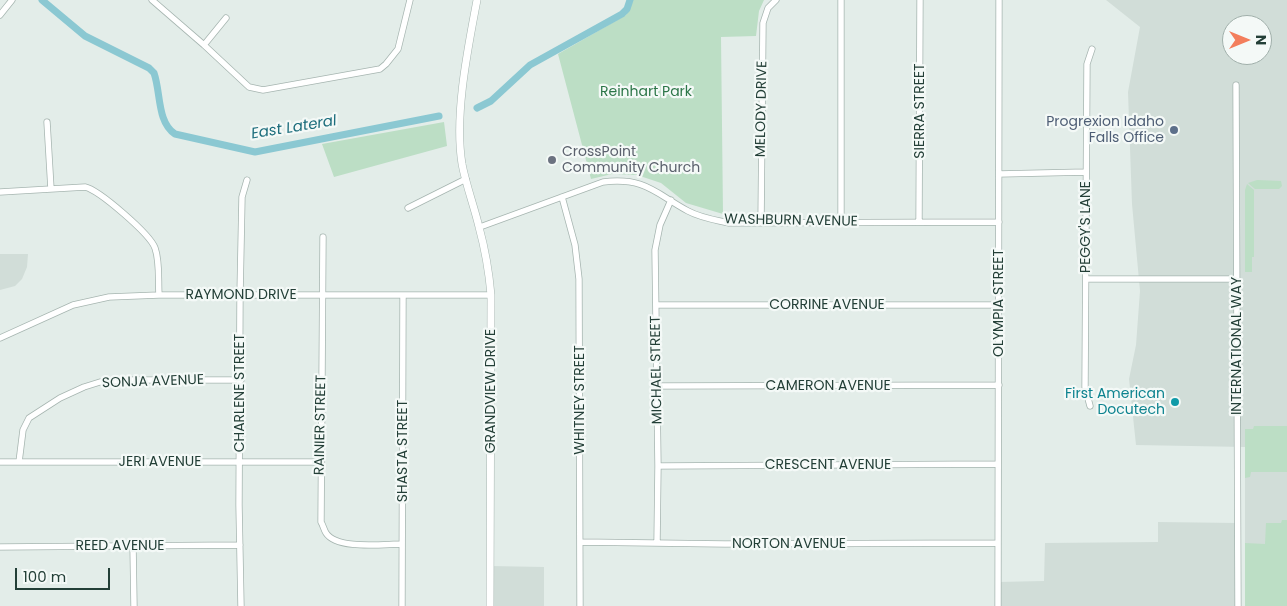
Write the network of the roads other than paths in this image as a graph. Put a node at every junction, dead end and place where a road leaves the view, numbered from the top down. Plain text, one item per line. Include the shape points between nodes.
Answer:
1 (12, 0) edge
2 (152, 0) edge
3 (410, 0) edge
4 (477, 0) edge
5 (776, 0) edge
6 (841, 0) edge
7 (920, 0) edge
8 (999, 0) edge
9 (0, 15) edge
10 (226, 18) dead end
11 (204, 45) junction
12 (1092, 50) dead end
13 (1236, 86) dead end
14 (47, 122) dead end
15 (1086, 172) junction
16 (999, 174) junction
17 (466, 179) junction
18 (247, 180) dead end
19 (51, 189) junction
20 (0, 192) edge
21 (562, 197) junction
22 (671, 200) junction
23 (408, 208) dead end
24 (761, 222) junction
25 (842, 222) junction
26 (919, 222) junction
27 (999, 222) junction
28 (480, 227) junction
29 (323, 237) dead end
30 (1086, 279) junction
31 (1237, 279) junction
32 (323, 294) junction
33 (159, 295) junction
34 (240, 295) junction
35 (491, 295) junction
36 (403, 296) junction
37 (998, 304) junction
38 (656, 305) junction
39 (0, 338) edge
40 (241, 380) junction
41 (999, 385) junction
42 (657, 386) junction
43 (1090, 406) dead end
44 (0, 462) edge
45 (19, 462) junction
46 (240, 462) junction
47 (321, 462) junction
48 (998, 464) junction
49 (658, 466) junction
50 (580, 542) junction
51 (657, 543) junction
52 (998, 543) junction
53 (402, 544) junction
54 (240, 545) junction
55 (134, 546) junction
56 (0, 547) edge
57 (134, 606) edge
58 (241, 606) edge
59 (402, 606) edge
60 (490, 606) edge
61 (580, 606) edge
62 (998, 606) edge
63 (1238, 606) edge

1 - 9 street
2 - 11 street
3 - 11 street via 398,49 380,69 263,90 249,87
4 - 17 street, GRANDVIEW DRIVE via 460,130
5 - 24 street, MELODY DRIVE via 768,8 764,23
6 - 25 street
7 - 26 street, SIERRA STREET
8 - 16 street, OLYMPIA STREET
10 - 11 street
12 - 15 street, PEGGY'S LANE via 1087,64
13 - 31 street, INTERNATIONAL WAY
14 - 19 street
15 - 16 street
15 - 30 street, PEGGY'S LANE
16 - 27 street, OLYMPIA STREET
17 - 23 street
17 - 28 street, GRANDVIEW DRIVE
18 - 34 street, CHARLENE STREET via 242,197
19 - 20 street
19 - 33 street via 90,189 103,196 151,240 157,256
21 - 22 street, WASHBURN AVENUE via 603,182 626,181 652,188
21 - 28 street, WASHBURN AVENUE
21 - 50 street, WHITNEY STREET via 575,245 579,279
22 - 24 street, WASHBURN AVENUE via 690,212 714,220
22 - 38 street, MICHAEL STREET via 656,239
24 - 25 street, WASHBURN AVENUE
25 - 26 street, WASHBURN AVENUE
26 - 27 street, WASHBURN AVENUE
27 - 37 street, OLYMPIA STREET
28 - 35 street, GRANDVIEW DRIVE
29 - 32 street, RAINIER STREET
30 - 31 street
30 - 43 street, PEGGY'S LANE via 1085,388
31 - 63 street, INTERNATIONAL WAY
32 - 34 street, RAYMOND DRIVE
32 - 36 street, RAYMOND DRIVE
32 - 47 street, RAINIER STREET
33 - 34 street, RAYMOND DRIVE
33 - 39 street, RAYMOND DRIVE via 109,297 73,305
34 - 40 street, CHARLENE STREET
35 - 36 street, RAYMOND DRIVE
35 - 60 street, GRANDVIEW DRIVE
36 - 53 street, SHASTA STREET
37 - 38 street, CORRINE AVENUE
37 - 41 street, OLYMPIA STREET
38 - 42 street, MICHAEL STREET
40 - 45 street, SONJA AVENUE via 132,380 100,382 84,387 29,418 23,430
40 - 46 street, CHARLENE STREET
41 - 42 street, CAMERON AVENUE
41 - 48 street, OLYMPIA STREET
42 - 49 street, MICHAEL STREET
44 - 45 street, JERI AVENUE
45 - 46 street, JERI AVENUE
46 - 47 street, JERI AVENUE
46 - 54 street, CHARLENE STREET
47 - 53 street, RAINIER STREET via 321,522 326,534 346,544
48 - 49 street, CRESCENT AVENUE
48 - 52 street, OLYMPIA STREET
49 - 51 street, MICHAEL STREET
50 - 51 street, NORTON AVENUE
50 - 61 street, WHITNEY STREET
51 - 52 street, NORTON AVENUE
52 - 62 street, OLYMPIA STREET
53 - 59 street, SHASTA STREET
54 - 55 street, REED AVENUE
54 - 58 street, CHARLENE STREET
55 - 56 street, REED AVENUE
55 - 57 street

